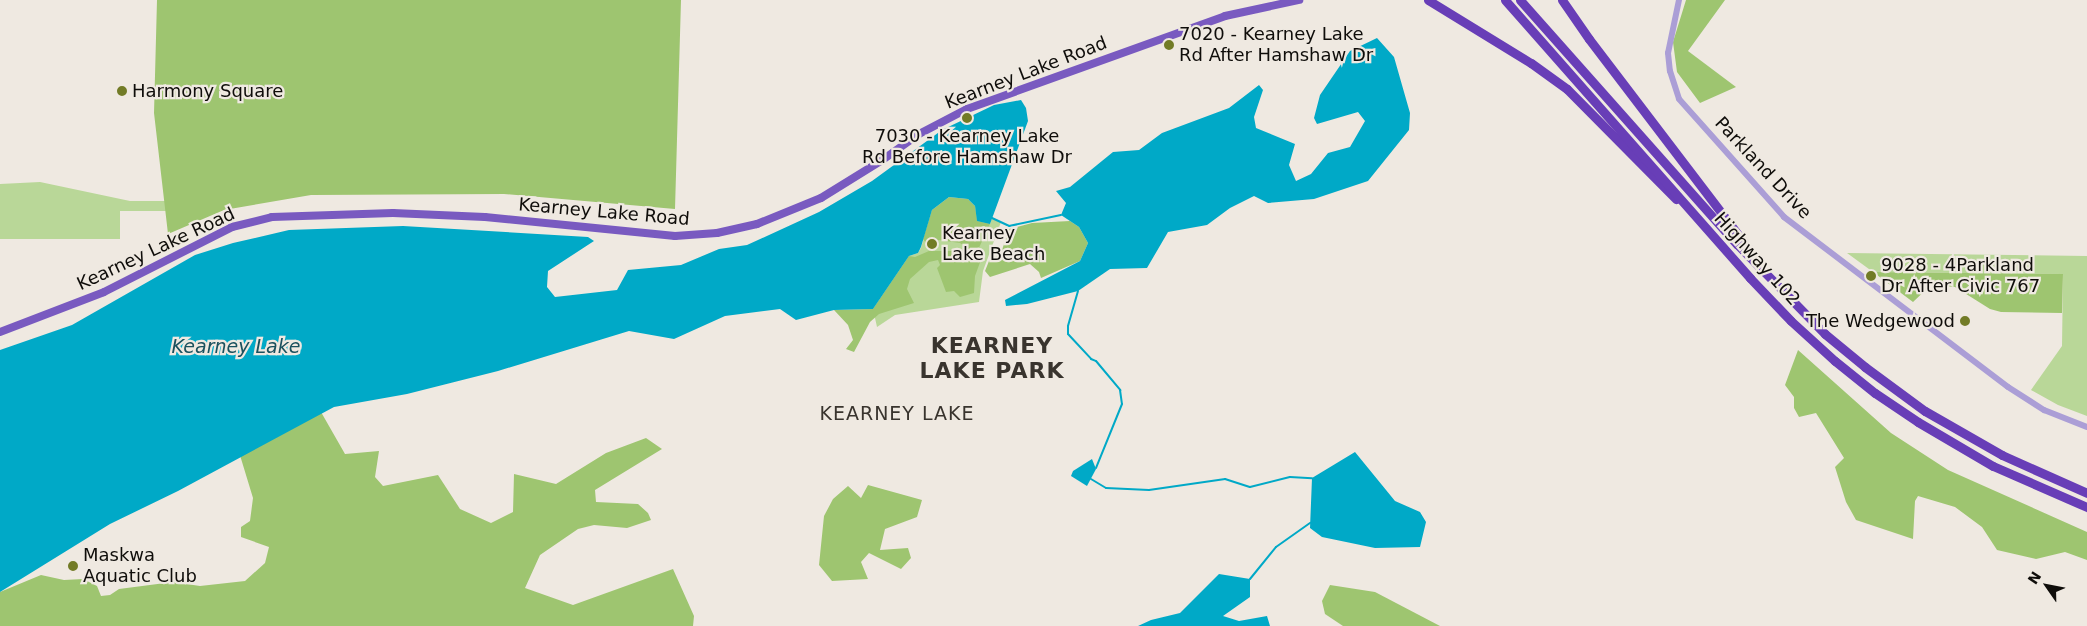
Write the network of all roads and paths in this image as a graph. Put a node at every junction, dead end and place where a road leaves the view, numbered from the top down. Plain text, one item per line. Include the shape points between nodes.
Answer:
1 (1299, 0) edge
2 (1428, 0) edge
3 (1506, 0) edge
4 (1520, 0) edge
5 (1562, 0) edge
6 (1679, 0) edge
7 (1731, 256) junction
8 (1774, 282) junction
9 (0, 332) edge
10 (2087, 427) edge
11 (2087, 493) edge
12 (2087, 507) edge

1 - 9 main road, Kearney Lake Road via 1225,16 966,109 919,134 821,198 756,224 717,233 675,236 476,217 393,213 272,217 226,230 104,292
2 - 7 highway via 1531,63 1566,90
3 - 7 highway, Highway 102
4 - 8 highway, Highway 102
5 - 8 highway
6 - 10 street, Parkland Drive via 1668,53 1679,99 1784,217 2008,387 2044,410
7 - 12 highway, Highway 102 via 1791,321 1875,393 1993,466
8 - 11 highway, Highway 102 via 1825,334 1925,412 2002,455

